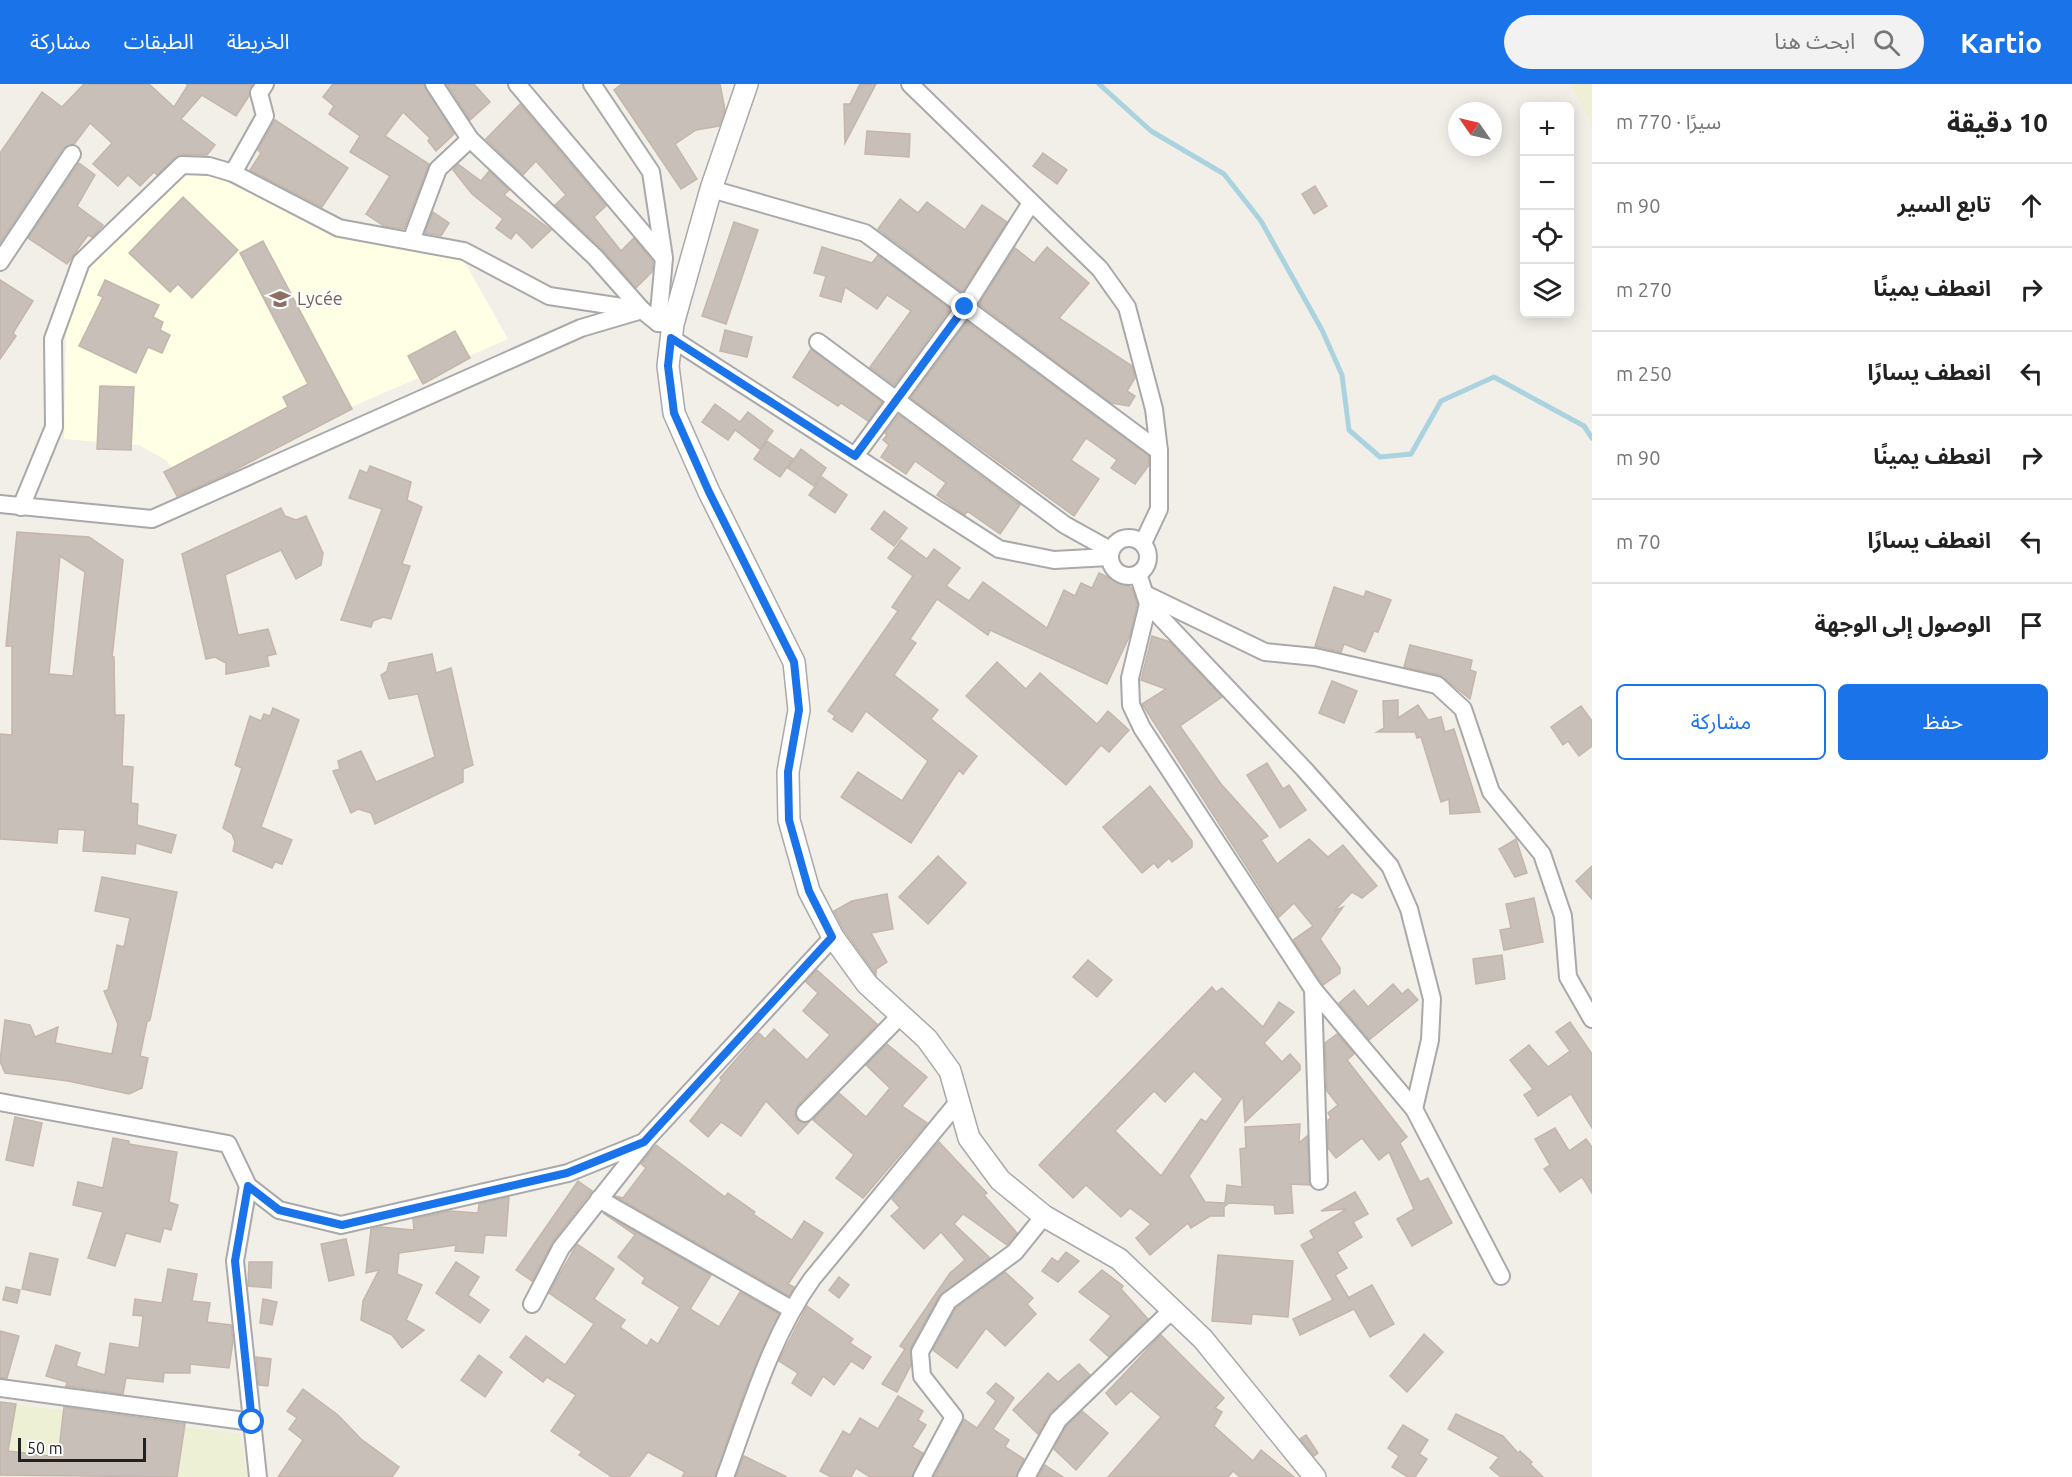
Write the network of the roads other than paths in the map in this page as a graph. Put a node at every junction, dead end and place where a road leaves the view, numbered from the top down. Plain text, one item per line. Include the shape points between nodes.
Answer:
1 (265, 84) edge
2 (434, 84) edge
3 (517, 84) edge
4 (592, 84) edge
5 (910, 84) edge
6 (745, 85) edge
7 (470, 139) junction
8 (72, 154) dead end
9 (233, 173) junction
10 (711, 189) junction
11 (1031, 202) junction
12 (411, 241) junction
13 (664, 258) junction
14 (0, 262) edge
15 (965, 307) junction
16 (642, 310) junction
17 (667, 329) junction
18 (818, 342) dead end
19 (895, 399) junction
20 (1159, 451) junction
21 (855, 456) junction
22 (0, 504) edge
23 (21, 507) junction
24 (1143, 543) junction
25 (1110, 554) junction
26 (1138, 574) junction
27 (1146, 599) junction
28 (832, 937) junction
29 (1313, 989) junction
30 (901, 1015) junction
31 (1592, 1019) edge
32 (0, 1102) edge
33 (958, 1102) junction
34 (1414, 1109) junction
35 (805, 1113) dead end
36 (644, 1142) junction
37 (1319, 1181) dead end
38 (248, 1186) junction
39 (599, 1199) junction
40 (1044, 1216) junction
41 (1501, 1276) dead end
42 (532, 1304) dead end
43 (791, 1309) junction
44 (1172, 1310) junction
45 (0, 1388) edge
46 (252, 1422) junction
47 (258, 1477) edge
48 (725, 1477) edge
49 (922, 1477) edge
50 (1026, 1477) edge
51 (1315, 1477) edge

1 - 9 street via 259,93 265,116
2 - 7 street
3 - 13 street
4 - 13 street via 651,172
5 - 11 street
6 - 10 street
7 - 12 street via 438,169
7 - 16 street via 596,257
8 - 14 street
9 - 12 street via 339,228
9 - 23 street via 209,166 182,165 81,262 53,339 54,427
10 - 15 street via 865,233
10 - 17 street
11 - 15 street
11 - 20 street via 1100,269 1127,307 1154,409
12 - 16 street via 464,250 549,296
13 - 17 street
15 - 19 street
15 - 20 street
16 - 17 street
16 - 23 street via 581,328 152,519
17 - 21 street
17 - 28 street via 674,413 794,662 799,710 788,772 789,820 809,891
18 - 19 street
19 - 21 street
19 - 25 street
20 - 24 street via 1159,509
21 - 25 street via 999,549 1054,560
22 - 23 street
24 - 25 street via 1125,537 1118,540
24 - 26 street via 1148,560
25 - 26 street via 1111,564 1119,574
26 - 27 street
27 - 29 street via 1130,678 1131,705 1142,728
27 - 31 street via 1265,652 1315,657 1437,685 1463,709 1491,792 1542,854 1563,916 1568,977
27 - 34 street via 1390,866 1408,909 1432,999 1430,1040
28 - 30 street via 867,984
28 - 36 street
29 - 34 street
29 - 37 street
30 - 33 street via 927,1039 950,1071
30 - 35 street
32 - 38 street via 228,1144
33 - 40 street via 969,1138 1000,1180
33 - 43 street
34 - 41 street
36 - 38 street via 567,1173 342,1225 279,1210
36 - 39 street
38 - 46 street via 235,1261
39 - 42 street via 561,1248
39 - 43 street
40 - 44 street via 1119,1259
40 - 49 street via 1015,1252 948,1301 920,1352 922,1376 954,1417
43 - 48 street
44 - 50 street via 1058,1420
44 - 51 street via 1203,1339
45 - 46 street
46 - 47 street

